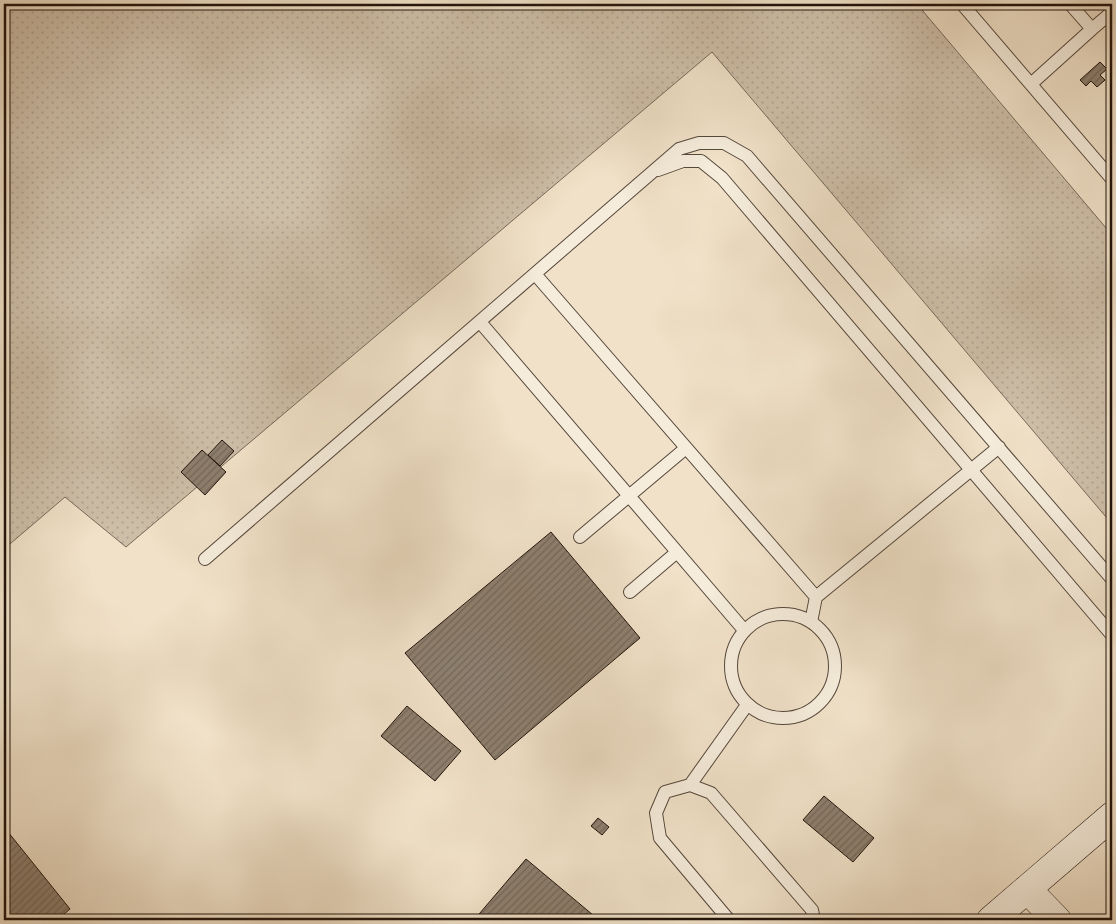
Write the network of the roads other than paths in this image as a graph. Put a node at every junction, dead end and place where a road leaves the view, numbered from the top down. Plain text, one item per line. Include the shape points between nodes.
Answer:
1 (962, 4) edge
2 (1070, 4) edge
3 (1112, 12) edge
4 (1092, 29) junction
5 (1031, 84) junction
6 (649, 173) junction
7 (1112, 180) edge
8 (535, 274) junction
9 (480, 322) junction
10 (999, 447) junction
11 (686, 448) junction
12 (970, 471) junction
13 (629, 496) junction
14 (580, 537) dead end
15 (678, 552) junction
16 (204, 559) dead end
17 (1112, 579) edge
18 (630, 592) dead end
19 (816, 598) junction
20 (811, 622) junction
21 (744, 630) junction
22 (1112, 635) edge
23 (747, 705) junction
24 (690, 785) junction
25 (1112, 816) edge
26 (1027, 889) junction
27 (729, 920) edge
28 (814, 920) edge
29 (991, 920) edge
30 (1057, 920) edge

1 - 5 lane
2 - 4 lane
3 - 4 lane
4 - 5 lane
5 - 7 lane
6 - 8 lane
6 - 10 lane via 679,149 699,143 724,143 747,156
6 - 12 lane via 683,161 701,161 722,178
8 - 9 lane
8 - 11 lane
9 - 13 lane
9 - 16 lane
10 - 12 lane
10 - 17 lane
11 - 13 lane
11 - 19 lane
12 - 19 lane
12 - 22 lane
13 - 14 lane
13 - 15 lane
15 - 18 lane
15 - 21 lane
19 - 20 lane
20 - 21 lane via 794,615 776,614
20 - 23 lane via 825,634 833,650 836,668 832,686 823,701 810,712 794,718 761,714
21 - 23 lane via 730,660 731,677
23 - 24 lane
24 - 27 lane via 665,792 656,813 660,838
24 - 28 lane via 711,794 812,910
25 - 26 street
26 - 29 street
26 - 30 street

